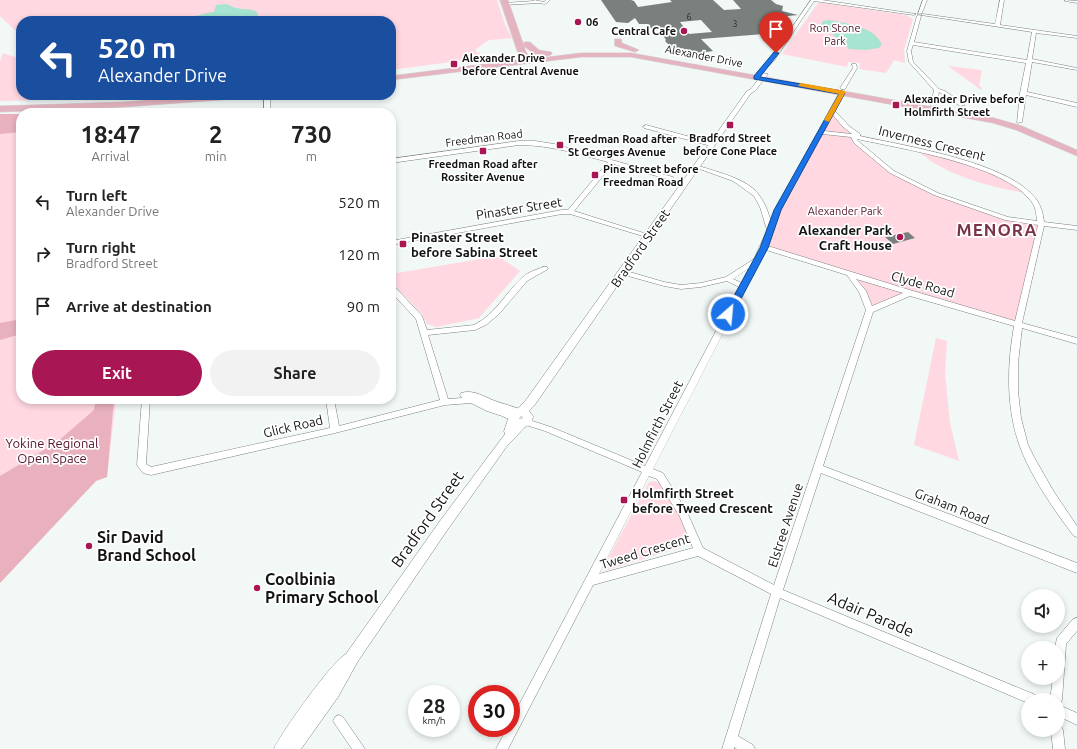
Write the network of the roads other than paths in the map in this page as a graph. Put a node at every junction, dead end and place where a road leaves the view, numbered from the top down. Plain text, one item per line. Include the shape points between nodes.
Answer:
1 (548, 0) edge
2 (814, 0) edge
3 (925, 0) edge
4 (1002, 0) edge
5 (1067, 0) edge
6 (536, 1) edge
7 (508, 2) edge
8 (845, 2) edge
9 (1077, 2) edge
10 (919, 14) junction
11 (997, 26) junction
12 (1034, 32) junction
13 (1077, 37) edge
14 (618, 41) dead end
15 (911, 44) junction
16 (636, 51) junction
17 (548, 54) junction
18 (527, 55) junction
19 (1029, 61) junction
20 (854, 65) dead end
21 (1077, 69) edge
22 (396, 72) edge
23 (760, 76) junction
24 (396, 77) edge
25 (843, 90) junction
26 (937, 90) junction
27 (1023, 94) junction
28 (125, 100) edge
29 (198, 100) edge
30 (0, 103) edge
31 (933, 105) junction
32 (962, 105) dead end
33 (1077, 105) edge
34 (41, 108) edge
35 (0, 109) edge
36 (16, 109) edge
37 (832, 110) junction
38 (1019, 120) junction
39 (646, 127) dead end
40 (821, 132) junction
41 (853, 136) junction
42 (868, 140) junction
43 (882, 143) junction
44 (712, 144) junction
45 (1077, 147) edge
46 (868, 153) junction
47 (1077, 153) edge
48 (396, 160) edge
49 (611, 162) junction
50 (697, 167) junction
51 (671, 178) dead end
52 (762, 207) junction
53 (778, 210) junction
54 (570, 212) junction
55 (1041, 224) junction
56 (1077, 228) edge
57 (770, 229) junction
58 (648, 236) junction
59 (396, 242) edge
60 (764, 248) junction
61 (756, 260) junction
62 (545, 269) dead end
63 (623, 272) junction
64 (850, 275) junction
65 (728, 279) junction
66 (743, 286) junction
67 (396, 293) edge
68 (910, 293) junction
69 (870, 310) junction
70 (1017, 324) junction
71 (424, 333) junction
72 (1077, 341) edge
73 (445, 402) junction
74 (146, 404) edge
75 (331, 404) edge
76 (521, 418) junction
77 (335, 430) junction
78 (818, 468) junction
79 (648, 470) junction
80 (1077, 533) edge
81 (699, 551) junction
82 (1077, 568) edge
83 (589, 581) junction
84 (777, 592) junction
85 (1077, 623) edge
86 (1062, 641) edge
87 (353, 656) junction
88 (1021, 695) edge
89 (1065, 713) edge
90 (1077, 719) edge
91 (339, 721) dead end
92 (1058, 737) edge
93 (729, 744) edge
94 (281, 749) edge
95 (292, 749) edge
96 (360, 749) edge
97 (502, 749) edge
98 (749, 749) edge
99 (1059, 749) edge

1 - 6 street via 545,3
2 - 8 street
2 - 23 street, Bradford Street via 772,60 772,65
3 - 10 street
4 - 11 street
5 - 9 street
6 - 7 street
7 - 18 main road
8 - 10 street
10 - 11 street
10 - 15 street
11 - 12 street
12 - 13 street
12 - 19 street
14 - 16 main road via 620,46
15 - 19 street
15 - 26 street via 911,62
16 - 17 main road, Alexander Drive via 598,49
16 - 23 main road, Alexander Drive
17 - 18 main road, Alexander Drive
17 - 18 main road via 538,52
18 - 22 main road, Alexander Drive
18 - 23 main road, Alexander Drive via 611,54 645,57
18 - 24 main road, Alexander Drive
19 - 21 street
19 - 27 street
20 - 25 street, Holmfirth Street
23 - 25 main road, Alexander Drive
23 - 44 street, Bradford Street via 753,90
25 - 31 main road, Alexander Drive
25 - 37 street, Holmfirth Street
25 - 47 main road, Alexander Drive via 1007,124
26 - 31 street
26 - 32 street
27 - 33 street
27 - 38 street
28 - 30 main road
29 - 34 main road via 123,106
31 - 38 main road, Alexander Drive
35 - 36 main road
37 - 40 street, Holmfirth Street
37 - 42 street via 849,130
38 - 45 main road, Alexander Drive
39 - 44 street
40 - 41 street, Inverness Crescent
40 - 53 street, Holmfirth Street
41 - 42 street, Inverness Crescent
41 - 46 street
42 - 43 street, Inverness Crescent
43 - 46 street via 871,147
43 - 55 street, Inverness Crescent via 946,157 991,171 1015,184 1033,199 1040,209
44 - 50 street, Bradford Street
46 - 55 street via 892,172 936,194 1007,219
48 - 49 street, Freedman Road via 527,142 550,145
49 - 51 street, Freedman Road
49 - 54 street
50 - 52 street via 743,184 756,195
50 - 58 street, Bradford Street
52 - 53 street
52 - 57 street
53 - 57 street, Holmfirth Street
54 - 58 street, Pinaster Street
54 - 59 street, Pinaster Street via 555,212
55 - 56 street
55 - 70 street, Inverness Crescent
57 - 60 street, Holmfirth Street
58 - 63 street, Bradford Street
60 - 61 street, Holmfirth Street
60 - 64 street, Clyde Road
61 - 65 street
61 - 66 street, Holmfirth Street
62 - 71 street via 527,278 492,318 483,324
63 - 65 street via 681,287
63 - 76 street, Bradford Street
64 - 68 street, Clyde Road
64 - 69 street via 862,291
65 - 66 street
66 - 79 street, Holmfirth Street
67 - 71 street via 416,313
68 - 69 street
68 - 70 street, Clyde Road
69 - 78 street, Elstree Avenue
70 - 72 street, Clyde Road
70 - 80 street, Inverness Crescent via 1012,376 1016,412 1024,445 1046,487
71 - 73 street
73 - 76 street, Glick Road via 472,400 490,409
73 - 77 street, Glick Road
74 - 77 street, Glick Road via 142,465 151,471
75 - 77 street
76 - 79 street, Tweed Crescent
76 - 87 street, Bradford Street
78 - 82 street, Graham Road
78 - 84 street, Elstree Avenue
79 - 81 street, Tweed Crescent via 660,476 684,515
79 - 83 street, Holmfirth Street
81 - 83 street, Tweed Crescent
81 - 84 street, Adair Parade
83 - 97 street, Holmfirth Street
84 - 88 street, Adair Parade
84 - 93 street, Elstree Avenue
85 - 86 street
87 - 94 street, Bradford Street via 334,674
87 - 95 street, Bradford Street via 333,692
89 - 90 street
91 - 96 street
92 - 99 street
93 - 98 street

